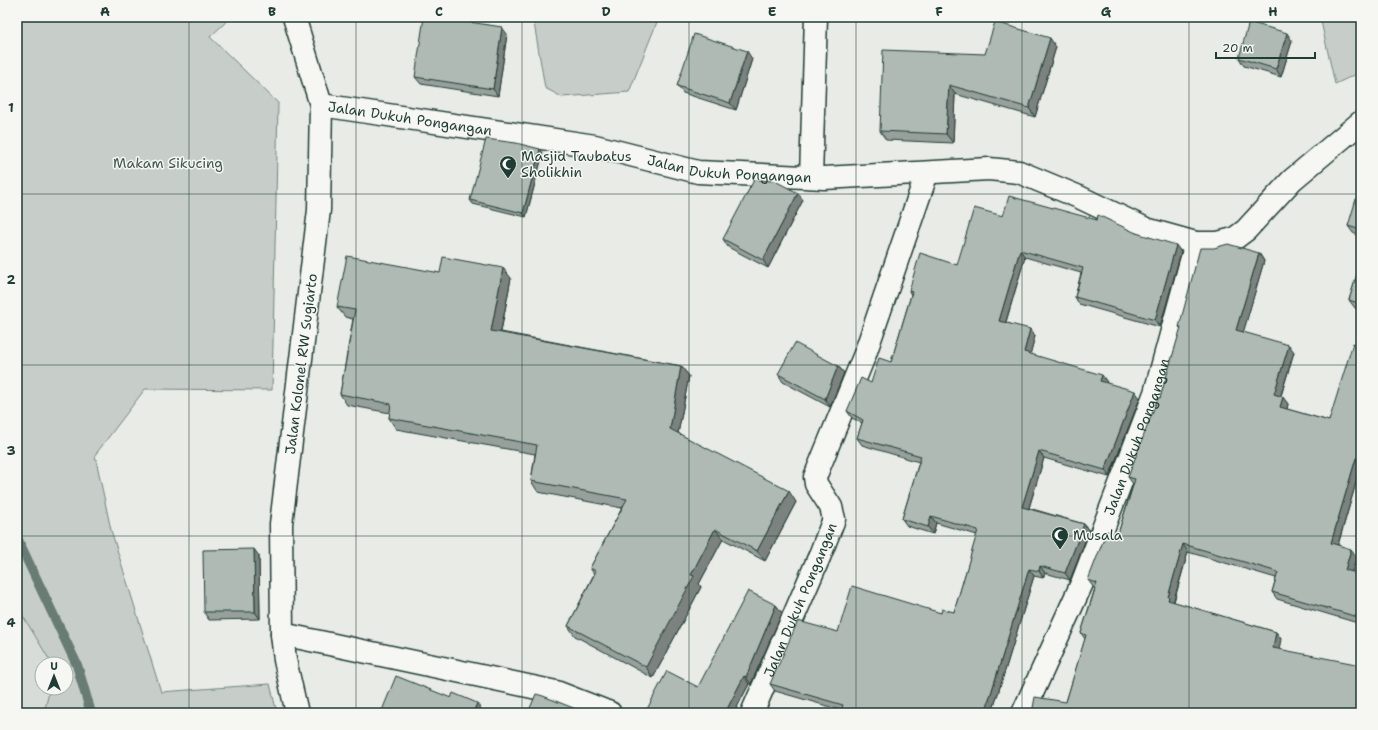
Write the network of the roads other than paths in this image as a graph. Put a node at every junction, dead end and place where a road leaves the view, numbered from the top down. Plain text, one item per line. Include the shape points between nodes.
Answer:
1 (294, 17) edge
2 (816, 17) edge
3 (321, 105) junction
4 (1361, 122) edge
5 (927, 173) junction
6 (811, 177) junction
7 (1196, 243) junction
8 (282, 634) junction
9 (297, 713) edge
10 (610, 713) edge
11 (752, 713) edge
12 (1023, 713) edge

1 - 3 street, Jalan Kolonel RW Sugiarto
2 - 6 street
3 - 6 street, Jalan Dukuh Pongangan via 595,146 698,172
3 - 8 street, Jalan Kolonel RW Sugiarto via 319,210 281,524
4 - 7 street, Jalan Dukuh Pongangan via 1292,180 1246,230 1234,239 1218,243
5 - 6 street, Jalan Dukuh Pongangan
5 - 7 street, Jalan Dukuh Pongangan via 989,169 1019,172 1080,197 1146,229
5 - 11 street, Jalan Dukuh Pongangan via 865,354 815,477 816,484 831,507 834,519
7 - 12 street, Jalan Dukuh Pongangan via 1155,393 1083,581
8 - 9 street, Jalan Kolonel RW Sugiarto
8 - 10 street via 556,692

